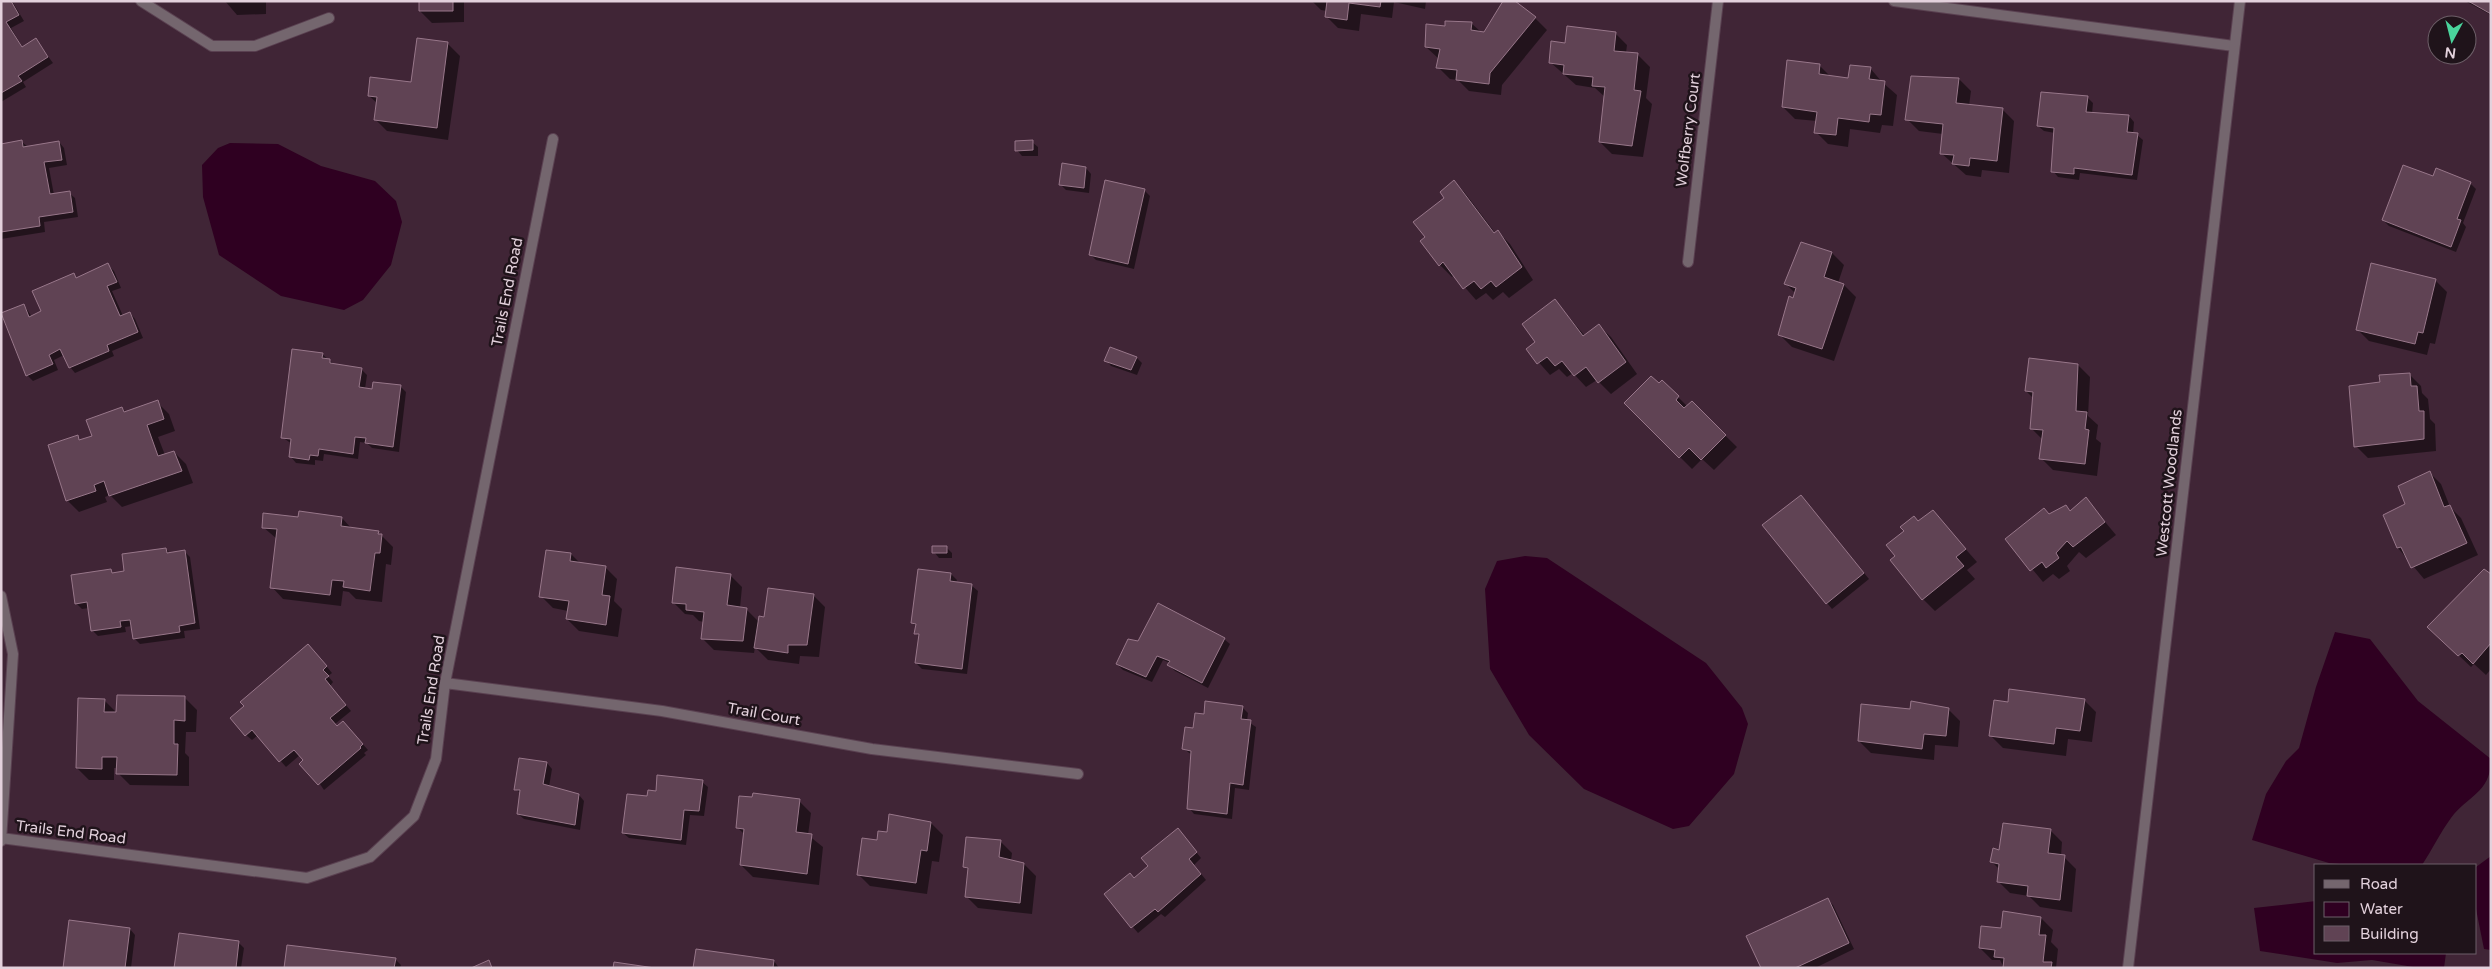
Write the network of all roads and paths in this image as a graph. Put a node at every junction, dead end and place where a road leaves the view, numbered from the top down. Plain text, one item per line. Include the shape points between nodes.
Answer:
1 (141, 1) edge
2 (1718, 1) edge
3 (1894, 1) edge
4 (2240, 1) edge
5 (329, 18) dead end
6 (2234, 46) junction
7 (552, 139) dead end
8 (1688, 262) dead end
9 (1, 596) edge
10 (445, 683) junction
11 (1078, 774) dead end
12 (1, 839) edge
13 (2128, 968) edge

1 - 5 street via 212,46 255,46
2 - 8 street, Wolfberry Court
3 - 6 street
4 - 6 street, Westcott Woodlands
6 - 13 street, Westcott Woodlands
7 - 10 street, Trails End Road
9 - 12 street via 13,654
10 - 11 street, Trail Court via 662,711 872,749
10 - 12 street, Trails End Road via 436,758 414,816 370,857 307,878

